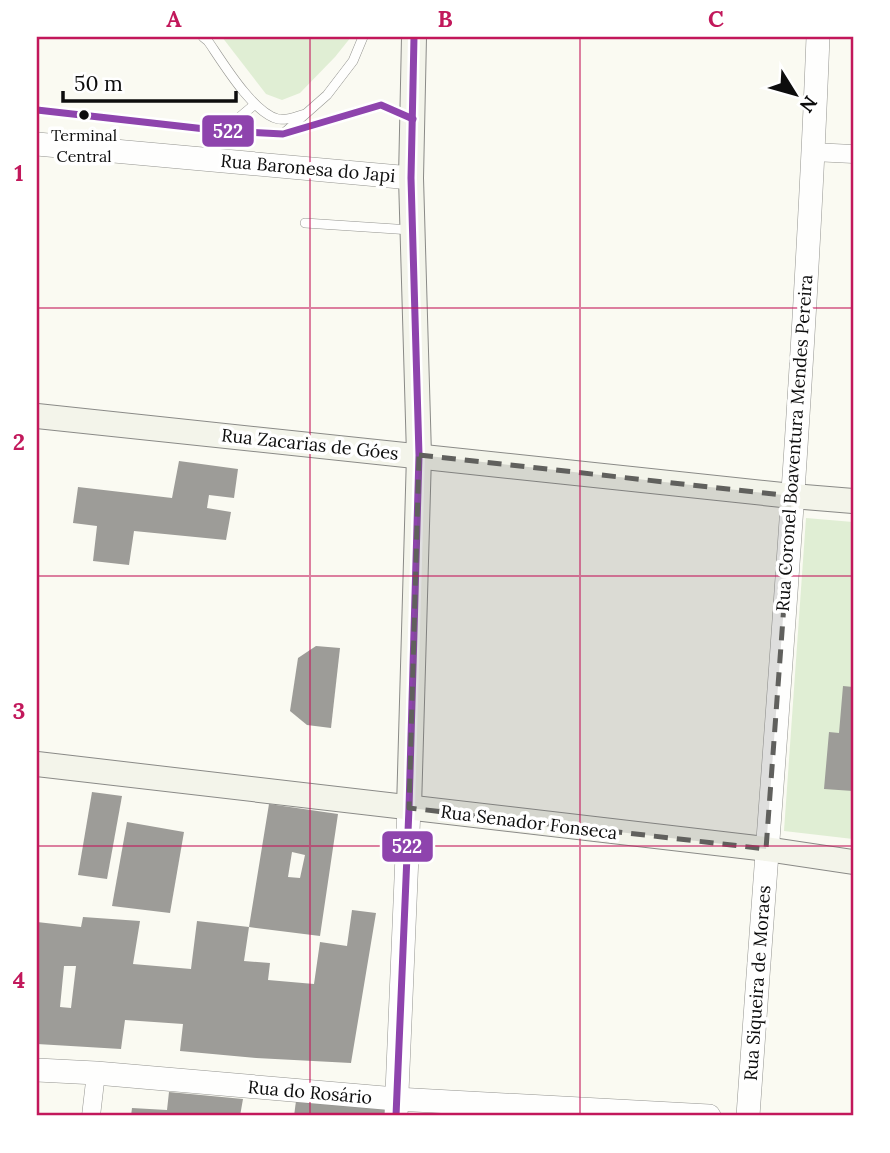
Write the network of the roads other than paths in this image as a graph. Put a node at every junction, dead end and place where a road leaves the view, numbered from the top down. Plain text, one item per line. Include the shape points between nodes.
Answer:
1 (203, 37) edge
2 (363, 37) edge
3 (414, 37) edge
4 (818, 37) edge
5 (254, 105) junction
6 (37, 110) edge
7 (305, 114) junction
8 (413, 119) junction
9 (223, 131) junction
10 (283, 134) junction
11 (37, 144) edge
12 (813, 152) junction
13 (853, 154) edge
14 (411, 178) junction
15 (305, 223) dead end
16 (413, 230) junction
17 (37, 416) edge
18 (419, 455) junction
19 (792, 496) junction
20 (853, 501) edge
21 (37, 764) edge
22 (409, 808) junction
23 (766, 849) junction
24 (853, 862) edge
25 (37, 1070) edge
26 (96, 1073) junction
27 (396, 1108) edge
28 (91, 1116) edge
29 (709, 1116) edge
30 (748, 1116) edge

1 - 5 lane
2 - 7 lane via 353,61 327,95
3 - 8 main road
4 - 12 street, Rua Coronel Boaventura Mendes Pereira
5 - 7 lane via 281,120
5 - 9 lane
6 - 9 lane
7 - 10 lane
8 - 10 lane via 381,105
8 - 14 main road
9 - 10 lane
11 - 14 street, Rua Baronesa do Japi
12 - 13 street
12 - 19 street, Rua Coronel Boaventura Mendes Pereira
14 - 16 main road
15 - 16 lane
16 - 18 main road
17 - 18 main road, Rua Zacarias de Góes
18 - 19 main road, Rua Zacarias de Góes
18 - 22 main road
19 - 20 main road, Rua Zacarias de Góes
19 - 23 street, Rua Coronel Boaventura Mendes Pereira
21 - 22 main road, Rua Senador Fonseca
22 - 23 main road, Rua Senador Fonseca
22 - 27 street
23 - 24 main road, Rua Senador Fonseca
23 - 30 street, Rua Siqueira de Moraes
25 - 26 street, Rua do Rosário
26 - 27 street, Rua do Rosário
26 - 28 street
27 - 29 street, Rua do Rosário

